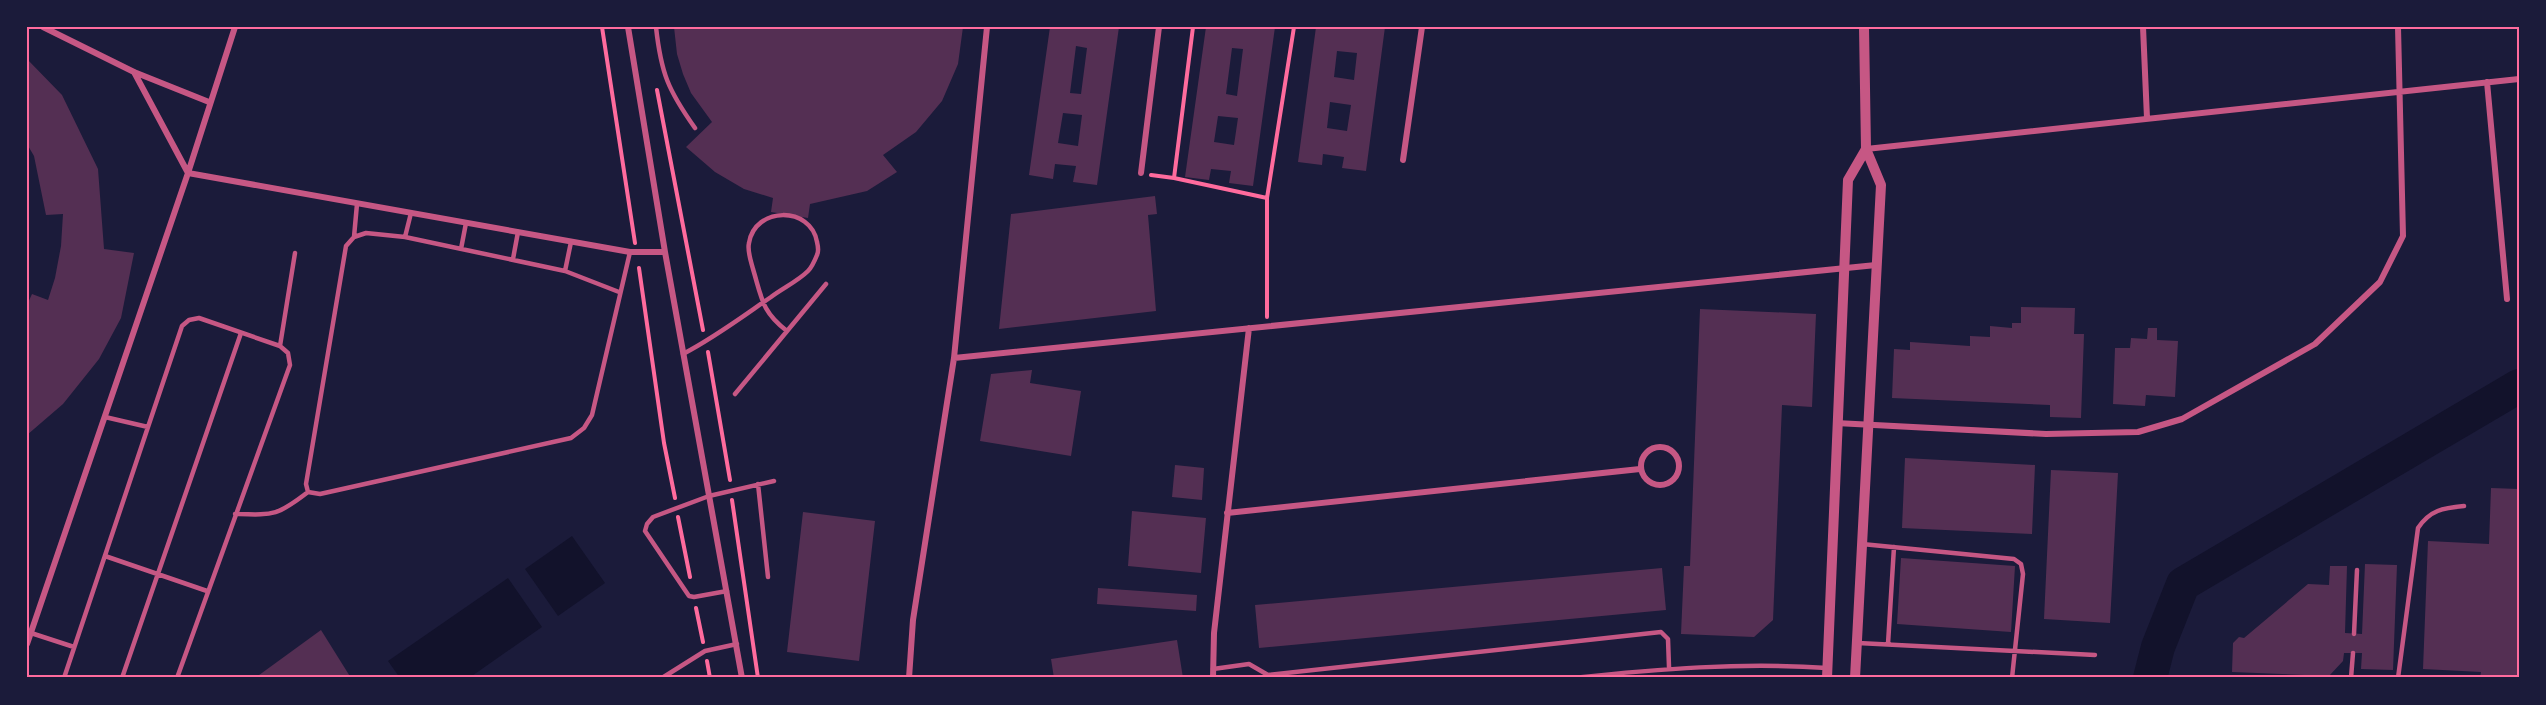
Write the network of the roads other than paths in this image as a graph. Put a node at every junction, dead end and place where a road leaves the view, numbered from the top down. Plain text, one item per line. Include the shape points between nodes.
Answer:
1 (43, 27) edge
2 (235, 27) edge
3 (628, 27) edge
4 (656, 27) edge
5 (987, 27) edge
6 (1159, 27) edge
7 (1422, 27) edge
8 (1864, 27) edge
9 (2144, 27) edge
10 (2398, 27) edge
11 (134, 72) junction
12 (2519, 79) edge
13 (2487, 82) junction
14 (2400, 92) junction
15 (209, 102) junction
16 (2147, 118) junction
17 (695, 128) dead end
18 (1866, 149) junction
19 (1403, 160) dead end
20 (1141, 173) road end
21 (188, 174) junction
22 (357, 204) junction
23 (411, 213) junction
24 (466, 223) junction
25 (518, 232) junction
26 (354, 237) junction
27 (405, 237) junction
28 (571, 242) junction
29 (461, 249) junction
30 (665, 252) junction
31 (295, 253) dead end
32 (634, 253) junction
33 (513, 258) junction
34 (1876, 265) junction
35 (1844, 268) junction
36 (566, 271) junction
37 (826, 284) dead end
38 (619, 292) junction
39 (2507, 299) dead end
40 (763, 302) junction
41 (1250, 328) junction
42 (787, 332) junction
43 (242, 333) junction
44 (280, 346) junction
45 (683, 354) junction
46 (954, 358) junction
47 (735, 394) dead end
48 (105, 417) junction
49 (1836, 423) junction
50 (1868, 425) junction
51 (148, 427) junction
52 (1640, 469) junction
53 (774, 481) dead end
54 (758, 484) junction
55 (308, 492) junction
56 (709, 496) junction
57 (2464, 506) dead end
58 (1227, 513) junction
59 (235, 514) junction
60 (1862, 544) junction
61 (1894, 547) junction
62 (105, 556) junction
63 (2357, 570) dead end
64 (158, 574) junction
65 (768, 577) dead end
66 (207, 591) junction
67 (727, 591) junction
68 (31, 633) junction
69 (2354, 634) dead end
70 (1857, 643) junction
71 (27, 644) edge
72 (736, 644) junction
73 (1888, 644) junction
74 (74, 647) junction
75 (2015, 650) junction
76 (2353, 653) dead end
77 (2095, 655) dead end
78 (1669, 667) junction
79 (1213, 669) junction
80 (1827, 673) edge
81 (672, 675) edge
82 (64, 678) edge
83 (122, 678) edge
84 (177, 678) edge
85 (662, 678) edge
86 (742, 678) edge
87 (909, 678) edge
88 (1214, 678) edge
89 (1573, 678) edge
90 (1855, 678) edge
91 (2012, 678) edge
92 (2352, 678) edge
93 (2398, 678) edge

1 - 11 street
2 - 15 street
3 - 30 street
4 - 17 lane via 660,60 672,96
5 - 46 street
6 - 20 street
7 - 19 street
8 - 18 street
9 - 16 street
10 - 14 street
11 - 15 street
11 - 21 street
12 - 13 street
13 - 14 street
13 - 39 street
14 - 16 street
14 - 50 street via 2403,236 2380,282 2315,344 2182,419 2138,432 2046,434
15 - 21 street
16 - 18 street
18 - 34 street via 1881,185
18 - 35 street via 1848,180
21 - 22 street
21 - 48 street
22 - 23 street
22 - 26 lane
23 - 24 street
23 - 27 lane
24 - 25 street
24 - 29 lane
25 - 28 street
25 - 33 lane
26 - 27 lane via 366,233
26 - 55 lane via 346,246 306,484
27 - 29 lane
28 - 32 street
28 - 36 lane
29 - 33 lane
30 - 32 street
30 - 45 street
31 - 44 lane
32 - 38 lane
33 - 36 lane
34 - 35 street
34 - 50 street
35 - 41 street
35 - 49 street
36 - 38 lane
37 - 42 lane
38 - 55 lane via 592,415 571,438 320,495
40 - 40 lane via 809,270 819,253 816,234 793,216 769,216 749,242
40 - 42 lane via 768,314
40 - 45 lane
41 - 46 street
41 - 58 street
42 - 47 lane
43 - 44 lane
43 - 51 lane via 199,318 182,326
43 - 64 lane
44 - 59 lane via 288,353 290,365
45 - 56 street
46 - 87 street via 913,620
48 - 51 lane
48 - 68 street
49 - 50 street
49 - 80 street
50 - 60 street
51 - 62 lane
52 - 52 street via 1647,481 1659,486 1676,477 1678,458 1670,449 1657,446 1642,457
52 - 58 street
53 - 54 lane
54 - 56 lane
54 - 65 lane
55 - 59 lane via 282,512
56 - 67 street
56 - 67 lane via 653,517 645,531 689,596
57 - 93 lane via 2437,509 2418,528
58 - 79 street
59 - 66 lane
60 - 61 lane
60 - 70 street
61 - 73 lane
61 - 75 lane via 2014,559 2021,564
62 - 64 lane
62 - 74 lane
63 - 69 lane
64 - 66 lane
64 - 83 lane
66 - 84 lane
67 - 72 street
68 - 71 street
68 - 74 lane
70 - 73 lane
70 - 90 street
72 - 81 lane via 705,651
72 - 86 street
73 - 75 lane
74 - 82 lane
75 - 77 lane
75 - 91 lane
76 - 92 lane
78 - 79 lane via 1668,639 1661,632 1268,675 1249,664
78 - 80 lane via 1789,665
78 - 89 lane
79 - 88 street
81 - 85 lane

